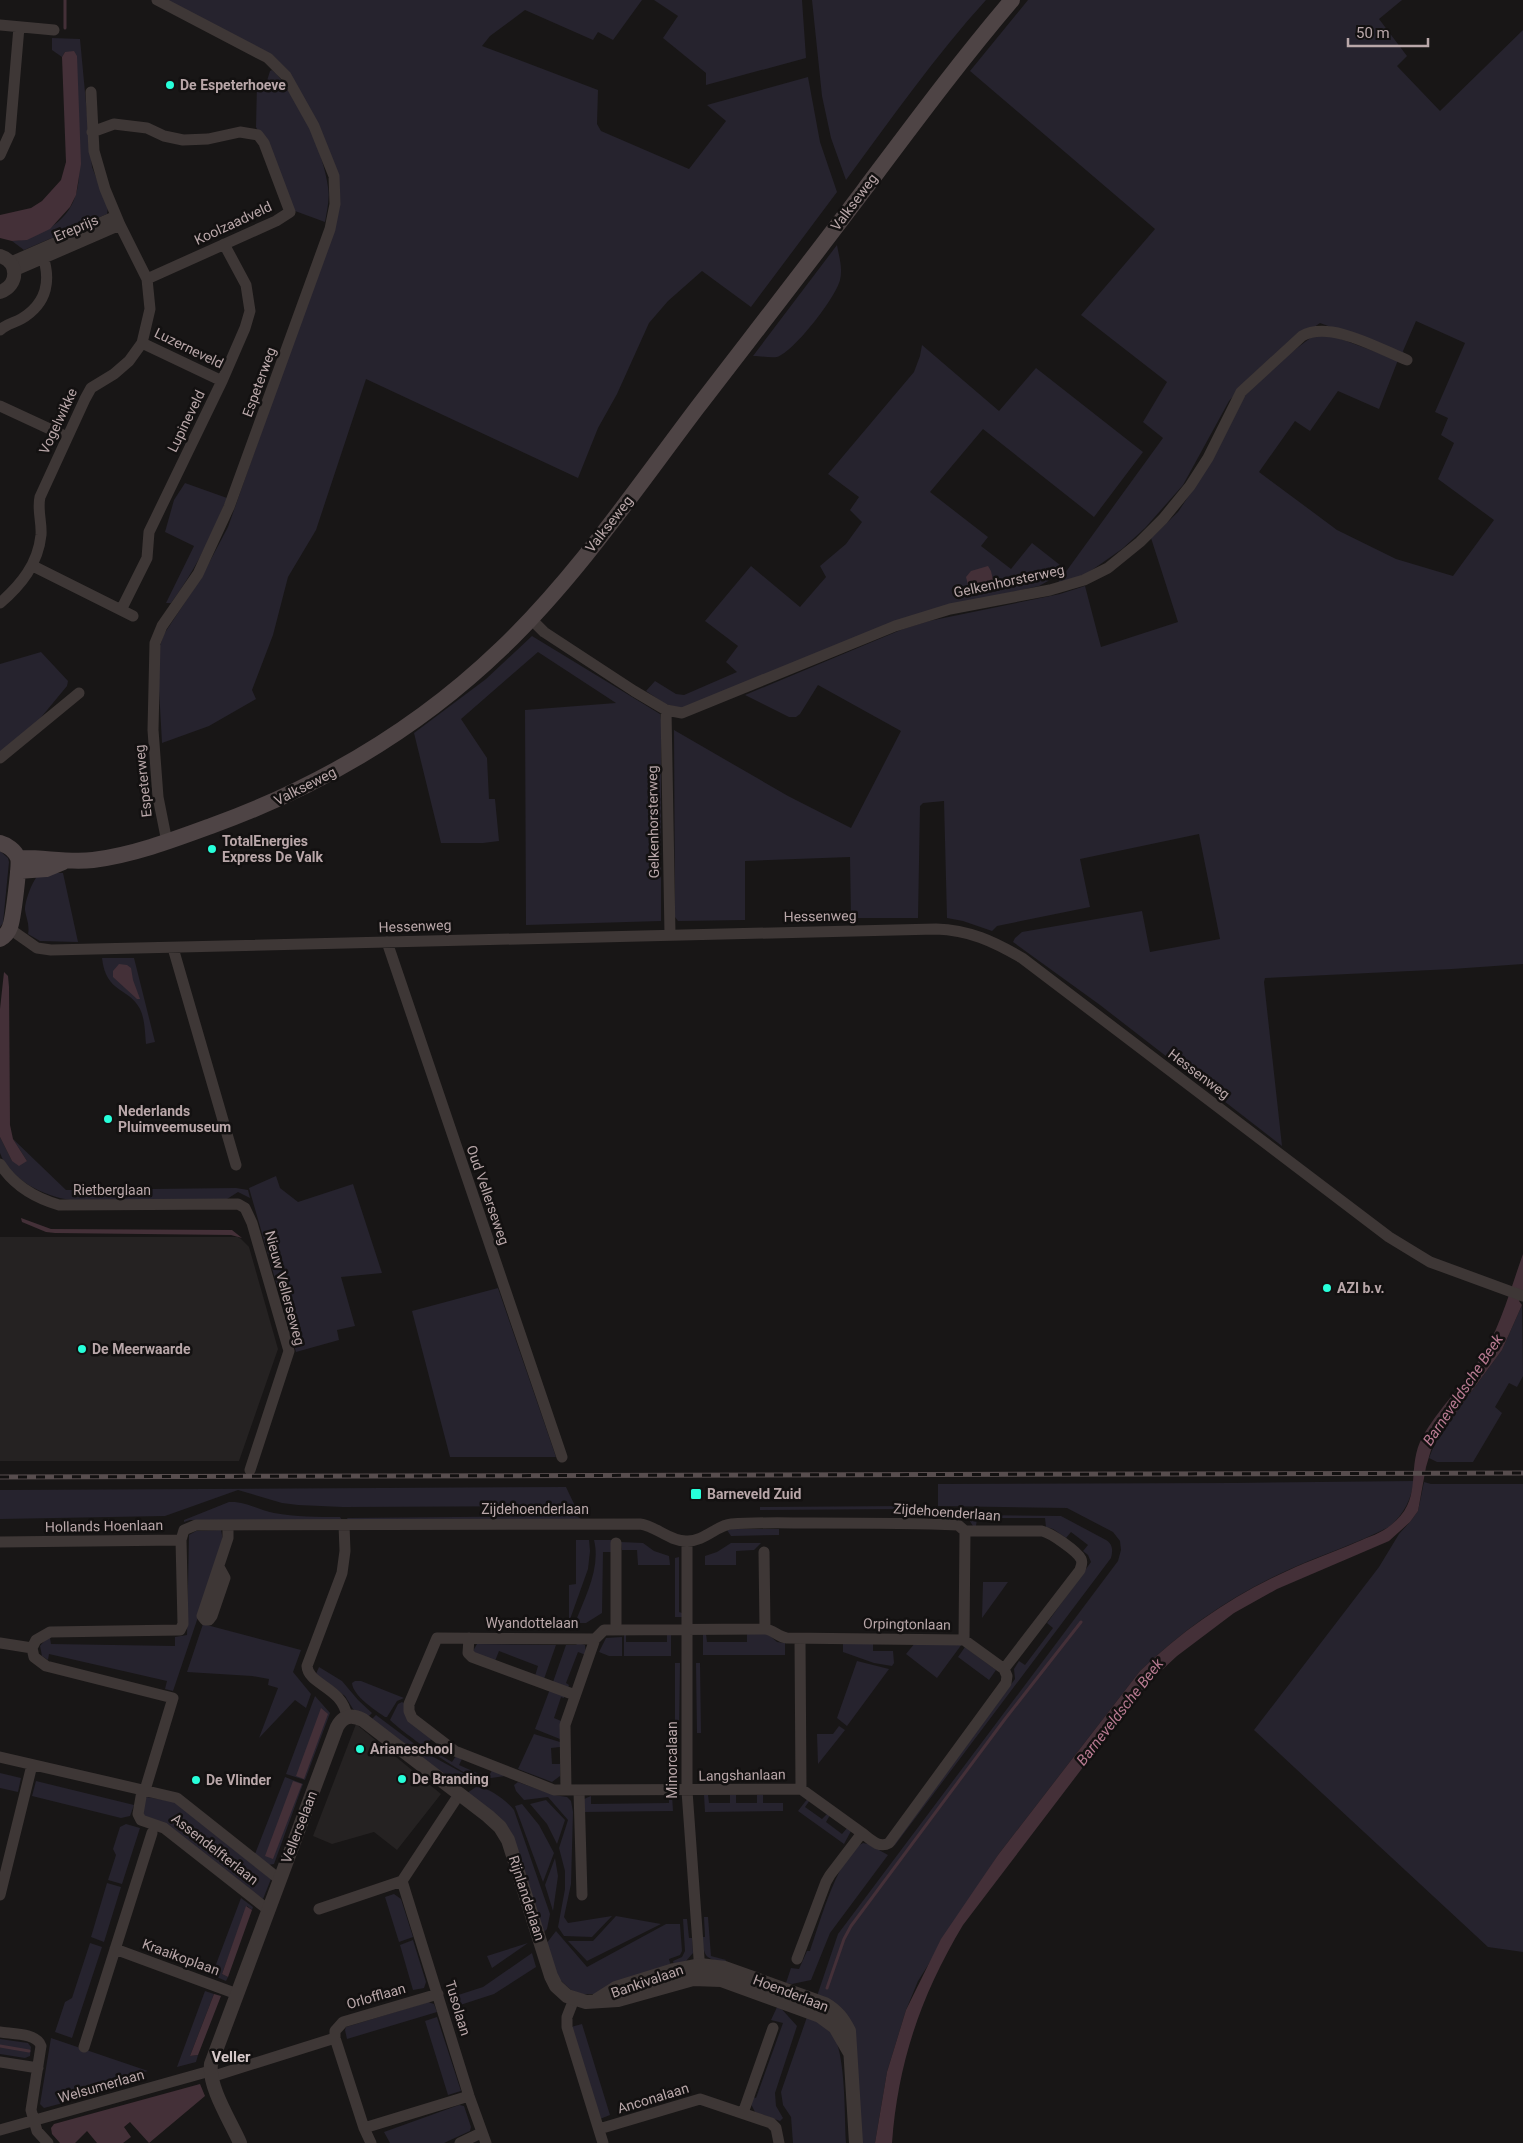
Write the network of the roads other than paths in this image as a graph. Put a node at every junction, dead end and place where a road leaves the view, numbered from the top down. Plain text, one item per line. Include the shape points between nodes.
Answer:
1 (156, 0) edge
2 (1012, 0) edge
3 (0, 25) edge
4 (19, 27) junction
5 (54, 30) dead end
6 (91, 92) dead end
7 (6, 115) edge
8 (92, 132) junction
9 (0, 154) edge
10 (118, 221) junction
11 (224, 244) junction
12 (42, 254) junction
13 (8, 263) edge
14 (147, 279) junction
15 (0, 292) edge
16 (0, 330) edge
17 (142, 343) junction
18 (1407, 360) dead end
19 (222, 381) junction
20 (0, 406) edge
21 (67, 437) junction
22 (33, 566) junction
23 (0, 603) edge
24 (121, 610) junction
25 (133, 616) dead end
26 (530, 618) junction
27 (79, 693) dead end
28 (666, 710) junction
29 (0, 758) edge
30 (167, 842) junction
31 (0, 843) edge
32 (18, 864) junction
33 (5, 934) edge
34 (670, 934) junction
35 (386, 942) junction
36 (173, 948) junction
37 (0, 1164) edge
38 (236, 1165) dead end
39 (238, 1204) joint
40 (1518, 1295) edge
41 (562, 1457) dead end
42 (250, 1470) dead end
43 (344, 1525) junction
44 (228, 1526) junction
45 (965, 1530) junction
46 (181, 1540) junction
47 (0, 1542) edge
48 (687, 1542) junction
49 (616, 1543) dead end
50 (764, 1552) dead end
51 (219, 1567) dead end
52 (616, 1629) junction
53 (765, 1629) junction
54 (688, 1630) junction
55 (437, 1638) joint
56 (469, 1638) junction
57 (595, 1639) junction
58 (800, 1639) junction
59 (964, 1640) junction
60 (0, 1643) edge
61 (32, 1648) junction
62 (1004, 1669) junction
63 (575, 1695) junction
64 (348, 1717) junction
65 (0, 1757) edge
66 (32, 1765) junction
67 (801, 1789) junction
68 (143, 1790) junction
69 (566, 1790) junction
70 (579, 1791) junction
71 (687, 1791) junction
72 (460, 1793) junction
73 (152, 1833) dead end
74 (862, 1833) junction
75 (279, 1880) junction
76 (402, 1881) junction
77 (0, 1892) edge
78 (582, 1895) dead end
79 (267, 1909) junction
80 (319, 1909) dead end
81 (115, 1949) junction
82 (797, 1959) dead end
83 (700, 1972) junction
84 (237, 1994) junction
85 (438, 1994) junction
86 (574, 1999) junction
87 (773, 2028) dead end
88 (0, 2032) edge
89 (335, 2038) junction
90 (84, 2047) dead end
91 (0, 2062) edge
92 (38, 2068) junction
93 (211, 2074) junction
94 (469, 2096) junction
95 (743, 2113) junction
96 (34, 2120) junction
97 (364, 2128) junction
98 (599, 2129) junction
99 (0, 2130) edge
100 (484, 2138) edge
101 (48, 2143) edge
102 (240, 2143) edge
103 (371, 2143) edge
104 (460, 2143) edge
105 (603, 2143) edge
106 (779, 2143) edge
107 (856, 2143) edge

1 - 30 street, Espeterweg via 268,58 286,76 314,126 334,176 335,204 330,229 229,507 198,574 162,626 155,643 153,730 158,797
2 - 26 main road, Valkseweg via 578,563
3 - 4 street
4 - 5 street
4 - 7 street
6 - 8 street, Vogelwikke
7 - 9 street via 10,133
8 - 10 street, Vogelwikke via 94,151
8 - 11 street, Koolzaadveld via 114,124 128,124 183,140 240,132 258,135 290,212
10 - 12 street, Ereprijs
10 - 14 street, Vogelwikke
11 - 14 street, Koolzaadveld
11 - 19 street, Lupineveld via 246,284 250,311
12 - 13 street, Ereprijs
12 - 16 street, Ereprijs via 47,274 46,291 36,309
13 - 15 street via 12,282
14 - 17 street, Vogelwikke via 150,309
17 - 19 street, Luzerneveld
17 - 21 street, Vogelwikke via 129,361 91,388
18 - 28 street, Gelkenhorsterweg via 1334,331 1311,331 1241,392 1190,486 1163,519 1108,568 1084,580 1050,590 950,609 895,626 682,713
19 - 24 street, Lupineveld via 149,532 147,558
20 - 21 street
21 - 22 street, Vogelwikke via 40,496 41,535
22 - 23 street, Vogelwikke via 16,589
22 - 24 street
24 - 25 street
26 - 28 street via 544,632
26 - 30 main road, Valkseweg via 502,648 418,719 340,768 270,804
27 - 29 street
28 - 34 street, Gelkenhorsterweg
30 - 32 main road, Valkseweg via 109,858 63,862 46,869
31 - 32 main road via 9,847
32 - 33 main road
33 - 36 street, Hessenweg via 43,950
34 - 35 street, Hessenweg
34 - 40 street, Hessenweg via 936,928 987,938 1022,958 1389,1237 1430,1262
35 - 36 street, Hessenweg
35 - 41 street, Oud Vellerseweg
36 - 38 street
37 - 39 street, Rietberglaan via 22,1189 40,1200 59,1205
39 - 42 street, Nieuw Vellerseweg via 245,1208 252,1223 289,1351
43 - 44 street, Hollands Hoenlaan
43 - 48 street, Zijdehoenderlaan via 640,1524
43 - 64 street via 342,1573 307,1670 343,1701
44 - 46 street, Hollands Hoenlaan via 188,1527
44 - 51 street via 228,1538
45 - 48 street, Zijdehoenderlaan via 958,1525 911,1523 732,1524
45 - 59 street
45 - 62 street, Zijdehoenderlaan via 1042,1531 1080,1556 1082,1563 1080,1570
46 - 47 street, Hollands Hoenlaan
46 - 61 street via 183,1624 180,1630 50,1632 36,1640
48 - 54 street, Minorcalaan
49 - 52 street
50 - 53 street
52 - 54 street, Wyandottelaan
52 - 57 street, Wyandottelaan via 604,1630
53 - 54 street, Orpingtonlaan
53 - 58 street, Orpingtonlaan via 782,1638
54 - 71 street, Minorcalaan
55 - 56 street, Wyandottelaan
55 - 69 street, Langshanlaan via 409,1704 412,1718 455,1751 554,1790
56 - 57 street, Wyandottelaan
56 - 63 street, Wyandottelaan via 468,1653 472,1657
57 - 63 street, Wyandottelaan
58 - 59 street, Orpingtonlaan
58 - 67 street
59 - 62 street, Orpingtonlaan
60 - 61 street
61 - 68 street via 34,1657 46,1666 173,1698
62 - 74 street, Zijdehoenderlaan via 1006,1682 889,1843 878,1845
63 - 69 street, Wyandottelaan via 565,1726
64 - 72 street, Rijnlanderlaan via 363,1720
64 - 75 street, Vellerselaan via 337,1727
65 - 66 street, Assendelfterlaan
66 - 68 street, Assendelfterlaan
66 - 77 street
67 - 71 street, Langshanlaan
67 - 74 street, Langshanlaan
68 - 75 street, Assendelfterlaan via 177,1798
68 - 79 street, Assendelfterlaan via 138,1814 141,1820 164,1828
69 - 70 street, Langshanlaan
70 - 71 street, Langshanlaan
70 - 78 street
71 - 83 street, Minorcalaan
72 - 76 street
72 - 86 street, Rijnlanderlaan via 500,1827 508,1840 551,1976 560,1991
73 - 81 street
74 - 82 street via 826,1882
75 - 79 street, Vellerselaan
76 - 80 street
76 - 85 street, Tusolaan
79 - 84 street, Vellerselaan
81 - 84 street, Kraaikoplaan
81 - 90 street
83 - 86 street, Bankivalaan via 618,2000 586,2002
83 - 107 street, Hoenderlaan via 725,1968 835,2010 850,2031
84 - 93 street, Vellerselaan via 213,2057
85 - 89 street, Orlofflaan via 342,2022 335,2031
85 - 94 street, Tusolaan
86 - 98 street via 566,2027
87 - 95 street
88 - 92 street via 40,2041
89 - 93 street
89 - 97 street
91 - 92 street
92 - 96 street via 31,2110
93 - 96 street, Welsumerlaan
93 - 102 street
94 - 97 street
94 - 100 street, Tusolaan
95 - 98 street, Anconalaan via 700,2099
95 - 106 street, Anconalaan via 771,2123 776,2128
96 - 99 street, Welsumerlaan
96 - 101 street via 37,2131
97 - 103 street
98 - 105 street
100 - 104 street

